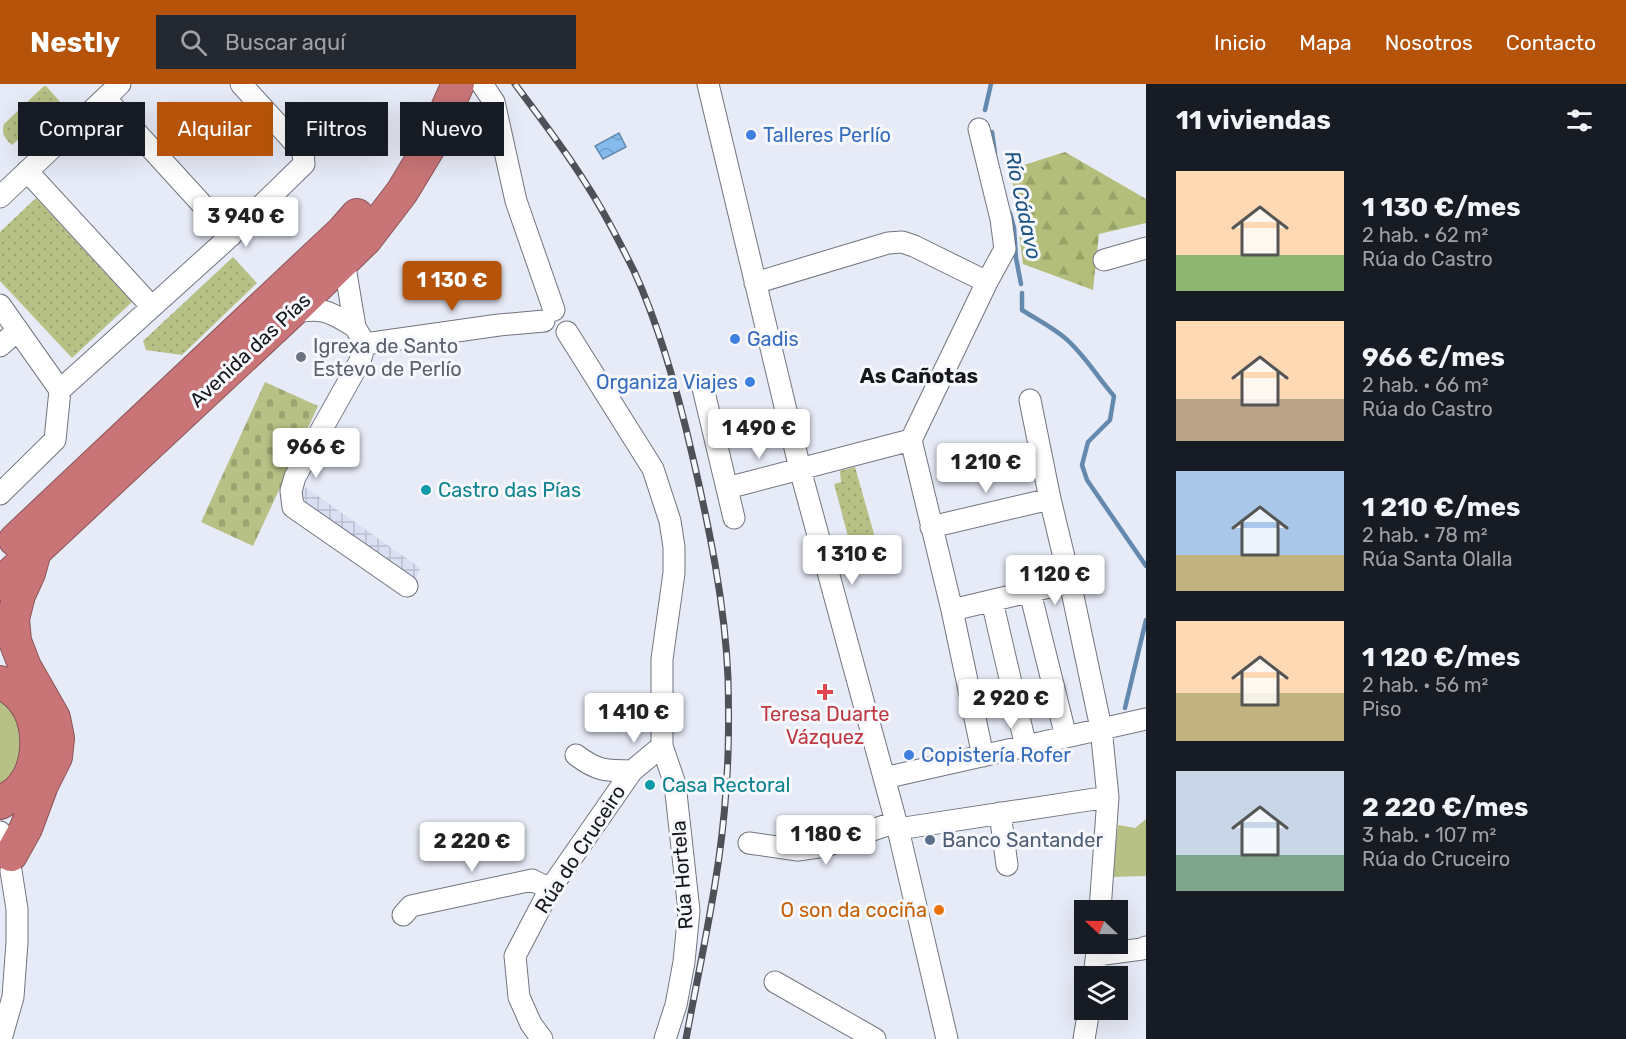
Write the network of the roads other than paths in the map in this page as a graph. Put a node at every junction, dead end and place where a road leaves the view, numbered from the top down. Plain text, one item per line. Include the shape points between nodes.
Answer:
1 (242, 84) edge
2 (708, 84) edge
3 (458, 85) edge
4 (113, 91) edge
5 (979, 129) dead end
6 (27, 171) junction
7 (0, 197) edge
8 (231, 236) junction
9 (1146, 248) edge
10 (1104, 260) dead end
11 (344, 261) junction
12 (987, 282) junction
13 (755, 283) junction
14 (0, 305) edge
15 (152, 307) junction
16 (290, 313) junction
17 (549, 315) junction
18 (18, 330) junction
19 (360, 335) junction
20 (0, 346) edge
21 (703, 388) dead end
22 (60, 390) junction
23 (1030, 400) dead end
24 (911, 440) junction
25 (800, 469) junction
26 (727, 488) junction
27 (0, 494) edge
28 (1050, 499) junction
29 (734, 518) dead end
30 (931, 527) junction
31 (34, 552) junction
32 (0, 554) edge
33 (1070, 582) junction
34 (0, 584) edge
35 (407, 586) dead end
36 (1030, 592) junction
37 (992, 601) junction
38 (952, 610) junction
39 (0, 682) edge
40 (1146, 719) edge
41 (1101, 729) junction
42 (1066, 737) junction
43 (662, 746) junction
44 (1026, 747) junction
45 (576, 754) dead end
46 (983, 756) junction
47 (632, 771) junction
48 (884, 778) junction
49 (1108, 796) junction
50 (0, 803) edge
51 (999, 813) junction
52 (897, 825) junction
53 (749, 843) dead end
54 (8, 853) edge
55 (1007, 865) dead end
56 (550, 889) junction
57 (0, 893) edge
58 (1101, 900) edge
59 (403, 915) dead end
60 (1146, 947) edge
61 (1128, 949) edge
62 (775, 982) dead end
63 (1087, 1020) edge
64 (1, 1039) edge
65 (542, 1039) edge
66 (665, 1039) edge
67 (874, 1039) edge
68 (946, 1039) edge
69 (1084, 1039) edge

1 - 8 street via 303,152 304,164
2 - 13 street
3 - 11 highway, Avenida das Pías via 431,144 402,192
3 - 17 street via 494,102 516,201
3 - 32 highway, Avenida das Pías via 416,130 385,181 344,231
4 - 6 street
4 - 8 street
5 - 12 street via 1005,249
6 - 7 street
6 - 15 street
8 - 15 street
9 - 10 street
11 - 16 highway, Avenida das Pías
11 - 19 street
12 - 13 street via 902,242
12 - 24 street
13 - 25 street
14 - 18 street
15 - 22 street
16 - 19 street via 324,310
16 - 31 highway, Avenida das Pías
17 - 19 street via 500,325
17 - 43 street via 546,329 553,335 567,332 653,469 670,521 674,573 662,659
18 - 20 street
18 - 22 street
19 - 35 street via 360,361 295,477 291,491 293,507
21 - 26 street
22 - 27 street via 55,440
23 - 28 street
24 - 25 street
24 - 30 street
25 - 26 street
25 - 48 street
26 - 29 street
28 - 30 street
28 - 33 street
30 - 38 street
31 - 34 highway, Avenida das Pías
31 - 54 highway via 13,619 15,641 54,718 58,738 56,757 26,828
33 - 36 street
33 - 41 street
36 - 37 street
36 - 42 street
37 - 38 street
37 - 44 street
38 - 46 street
39 - 50 highway via 22,699 36,735 35,760 28,776 19,790
40 - 41 street
41 - 42 street
41 - 49 street
42 - 44 street
43 - 47 street, Rúa do Cruceiro
43 - 66 street, Rúa Hortela via 675,784 688,911 684,962
44 - 46 street
45 - 47 street via 598,769
46 - 48 street
47 - 56 street, Rúa do Cruceiro
48 - 52 street
49 - 51 street
49 - 58 street
51 - 52 street
51 - 55 street
52 - 53 street via 798,850
52 - 68 street
54 - 57 street via 6,885
54 - 64 street via 17,909 17,942 13,997
56 - 59 street via 532,880 411,906
56 - 65 street, Rúa do Cruceiro via 515,956 519,997
60 - 61 street
62 - 67 street
63 - 69 street

